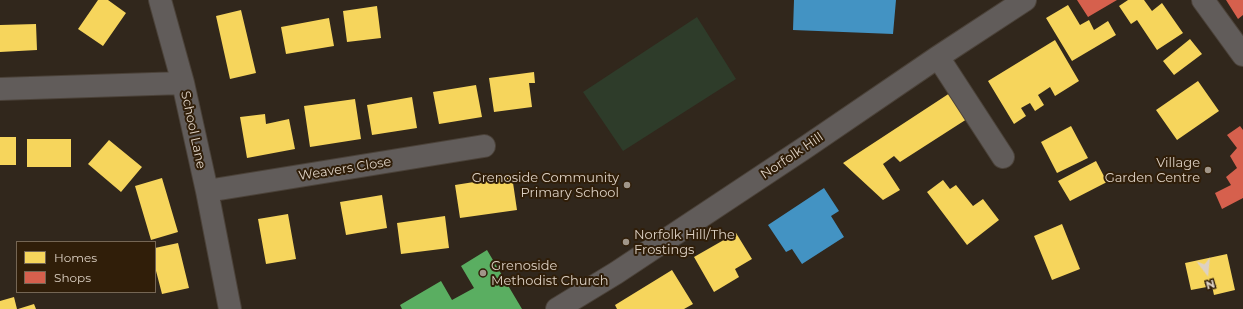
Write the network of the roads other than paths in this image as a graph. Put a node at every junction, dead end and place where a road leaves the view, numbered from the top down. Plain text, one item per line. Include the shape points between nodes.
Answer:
1 (160, 0) edge
2 (1025, 0) edge
3 (1204, 0) edge
4 (1243, 55) edge
5 (938, 57) junction
6 (183, 83) junction
7 (0, 89) edge
8 (484, 146) dead end
9 (1003, 157) dead end
10 (206, 191) junction
11 (230, 309) edge
12 (556, 309) edge

1 - 6 street
2 - 5 street, Norfolk Hill
3 - 4 street
5 - 9 street
5 - 12 street, Norfolk Hill via 616,273
6 - 7 street, School Lane
6 - 10 street, School Lane
8 - 10 street, Weavers Close
10 - 11 street, School Lane

